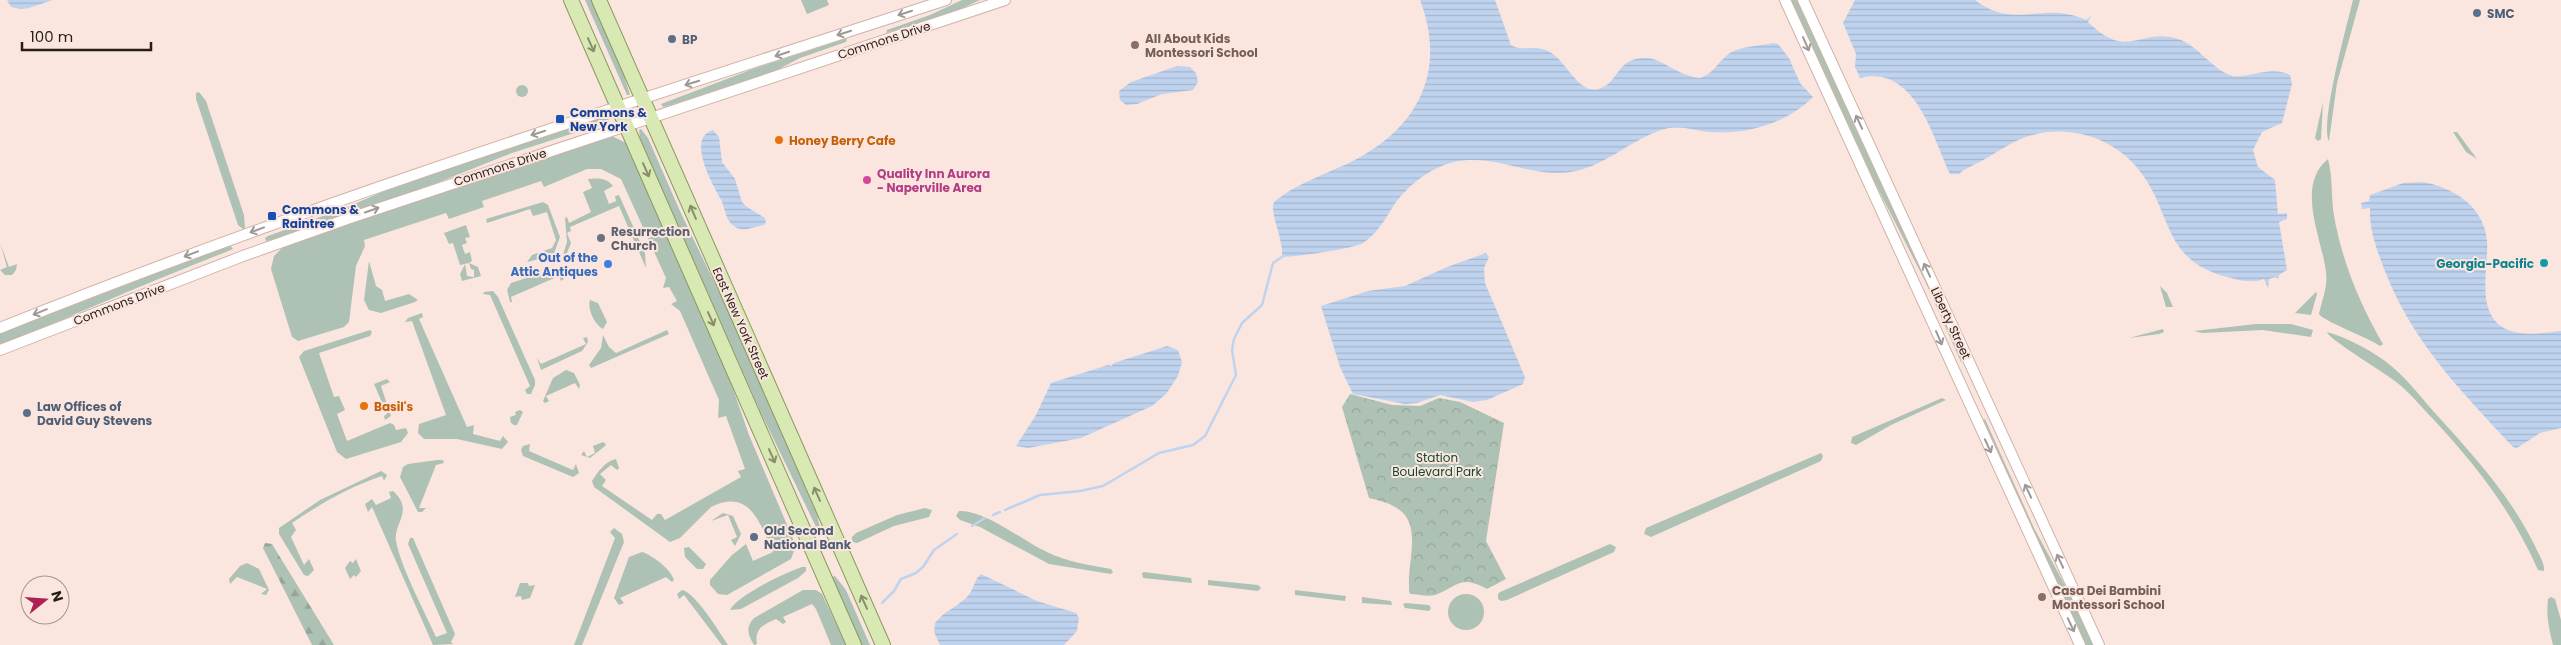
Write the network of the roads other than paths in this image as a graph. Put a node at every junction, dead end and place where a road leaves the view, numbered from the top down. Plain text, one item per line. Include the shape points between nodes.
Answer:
1 (571, 0) edge
2 (599, 0) edge
3 (946, 0) edge
4 (1005, 0) edge
5 (1785, 0) edge
6 (1803, 0) edge
7 (643, 98) junction
8 (617, 106) junction
9 (652, 117) junction
10 (626, 125) junction
11 (0, 328) edge
12 (0, 350) edge
13 (854, 645) edge
14 (883, 645) edge
15 (2080, 645) edge
16 (2099, 645) edge

1 -> 8 main road, East New York Street
2 - 7 main road, East New York Street
3 -> 7 street, Commons Drive
4 - 9 street, Commons Drive
5 -> 15 street, Liberty Street
16 -> 6 street, Liberty Street
7 - 8 street, Commons Drive
7 - 9 main road, East New York Street
8 - 10 main road, East New York Street
8 -> 11 street, Commons Drive via 229,240
9 - 10 street, Commons Drive
14 -> 9 main road, East New York Street
12 -> 10 street, Commons Drive via 316,230
10 -> 13 main road, East New York Street

